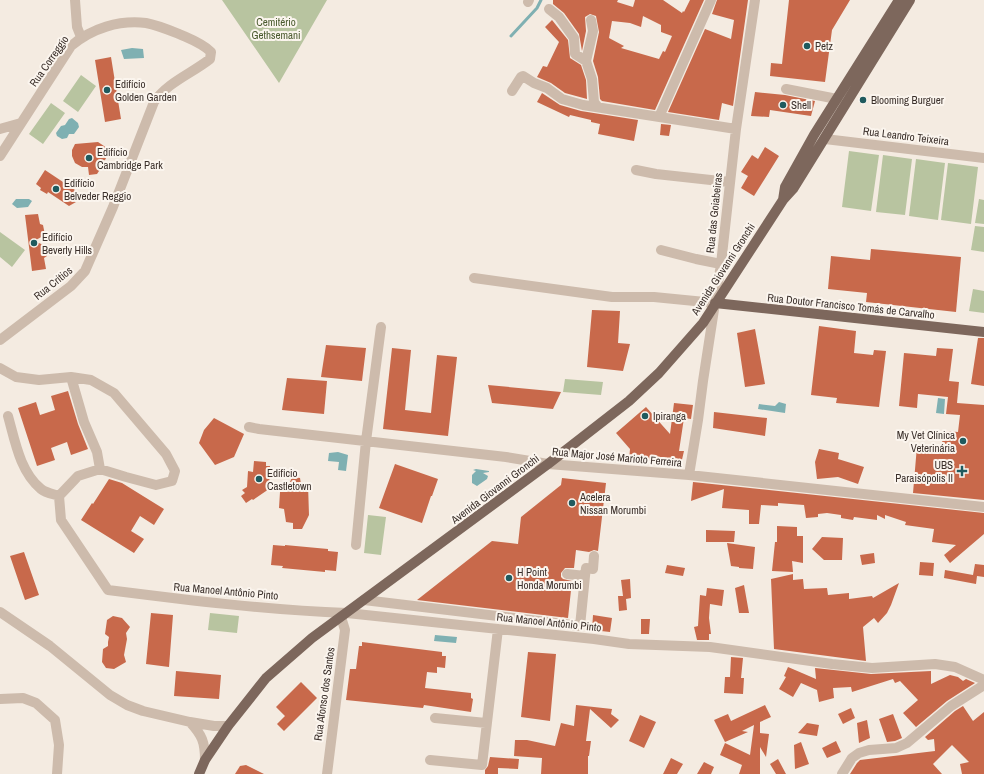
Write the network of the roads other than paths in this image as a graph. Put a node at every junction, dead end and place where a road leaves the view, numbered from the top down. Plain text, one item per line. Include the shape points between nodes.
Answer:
1 (75, 0) edge
2 (711, 0) edge
3 (755, 0) edge
4 (899, 0) edge
5 (910, 0) edge
6 (549, 9) dead end
7 (591, 20) dead end
8 (81, 37) junction
9 (211, 52) joint
10 (586, 61) junction
11 (844, 87) junction
12 (786, 89) dead end
13 (512, 91) dead end
14 (837, 99) junction
15 (596, 103) junction
16 (659, 117) junction
17 (21, 123) junction
18 (0, 129) edge
19 (736, 129) junction
20 (825, 138) junction
21 (0, 156) edge
22 (984, 158) edge
23 (636, 170) dead end
24 (729, 182) junction
25 (783, 200) junction
26 (661, 250) dead end
27 (721, 264) junction
28 (474, 278) dead end
29 (715, 304) junction
30 (381, 327) dead end
31 (984, 332) edge
32 (0, 340) edge
33 (0, 368) edge
34 (71, 377) junction
35 (8, 416) dead end
36 (249, 427) dead end
37 (366, 441) junction
38 (548, 464) junction
39 (100, 468) junction
40 (689, 475) junction
41 (59, 496) junction
42 (984, 507) edge
43 (356, 545) dead end
44 (594, 556) dead end
45 (567, 574) dead end
46 (585, 576) junction
47 (364, 600) junction
48 (0, 612) edge
49 (344, 615) junction
50 (498, 629) junction
51 (984, 680) edge
52 (984, 685) edge
53 (0, 699) edge
54 (435, 718) dead end
55 (190, 722) junction
56 (486, 723) junction
57 (228, 726) junction
58 (206, 760) junction
59 (430, 760) dead end
60 (481, 770) edge
61 (57, 774) edge
62 (199, 774) edge
63 (326, 774) edge
64 (842, 774) edge

1 - 8 street via 77,27
2 - 16 street
3 - 19 street, Rua das Goiabeiras
4 - 11 main road, Avenida Giovanni Gronchi
5 - 20 main road, Avenida Giovanni Gronchi
6 - 10 street via 559,17 574,38 574,54
7 - 10 street via 593,31
8 - 9 street, Rua Correggio via 110,25 127,22 148,23 190,38
8 - 17 street, Rua Correggio via 72,46
9 - 32 street, Rua Critios via 210,59 170,85 154,102 85,271 71,286
10 - 15 street
11 - 14 main road, Avenida Giovanni Gronchi
11 - 20 main road via 820,135 821,138
12 - 14 street
13 - 15 street via 524,76 562,99 583,105
14 - 25 main road, Avenida Giovanni Gronchi via 785,187
15 - 16 street
16 - 19 street
17 - 18 street
17 - 21 street, Rua Correggio
19 - 24 street, Rua das Goiabeiras
20 - 22 street, Rua Leandro Teixeira
20 - 25 main road, Avenida Giovanni Gronchi via 793,189
23 - 24 street
24 - 27 street, Rua das Goiabeiras
25 - 29 main road, Avenida Giovanni Gronchi
26 - 27 street
27 - 29 street, Rua das Goiabeiras
28 - 29 street via 612,297 654,297
29 - 31 main road, Rua Doutor Francisco Tomás de Carvalho
29 - 38 main road, Avenida Giovanni Gronchi via 703,323 659,373 629,401
29 - 40 street, Rua das Goiabeiras
30 - 37 street
33 - 34 street via 16,377 39,380
34 - 39 street
34 - 39 street via 91,380 114,393 166,454 175,471 172,481 156,484
35 - 41 street via 22,463 34,482 42,491
36 - 37 street, Rua Major José Marioto Ferreira
37 - 38 street, Rua Major José Marioto Ferreira
37 - 43 street
38 - 40 street, Rua Major José Marioto Ferreira
38 - 47 main road, Avenida Giovanni Gronchi
39 - 41 street via 78,476
40 - 42 street, Rua Major José Marioto Ferreira
41 - 49 street, Rua Manoel Antônio Pinto via 61,520 108,590
44 - 46 street via 593,569 586,568
45 - 46 street
46 - 47 street via 580,626
47 - 49 main road, Avenida Giovanni Gronchi
48 - 55 street via 50,646 127,705
49 - 50 street, Rua Manoel Antônio Pinto
49 - 57 main road, Avenida Giovanni Gronchi via 312,638 266,678
49 - 63 street, Rua Afonso dos Santos via 345,630
50 - 51 street, Rua Manoel Antônio Pinto via 629,644 710,647 872,668 935,664 955,667
50 - 56 street
52 - 64 street via 951,706 907,743 896,748 859,753 852,758
53 - 61 street via 23,698 36,703 55,720 59,745
54 - 56 street
55 - 57 street
55 - 58 street via 202,735
56 - 60 street
57 - 58 main road, Avenida Giovanni Gronchi
58 - 62 main road, Avenida Giovanni Gronchi
59 - 60 street

